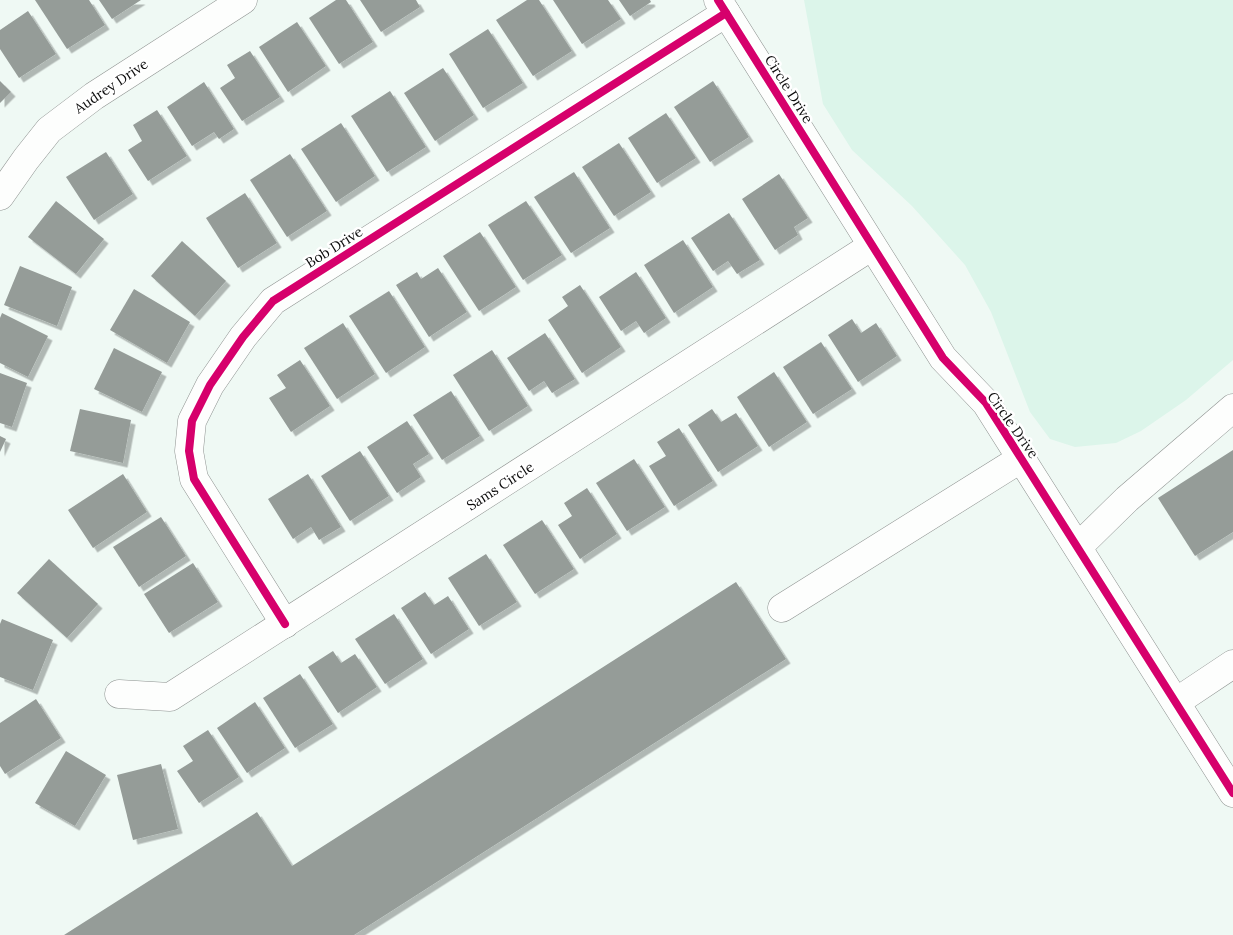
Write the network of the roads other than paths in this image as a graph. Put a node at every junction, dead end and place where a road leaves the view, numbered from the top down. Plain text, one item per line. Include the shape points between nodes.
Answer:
1 (243, 0) edge
2 (722, 7) edge
3 (0, 196) edge
4 (872, 246) junction
5 (1233, 408) edge
6 (1022, 458) junction
7 (1078, 547) junction
8 (782, 608) dead end
9 (285, 624) junction
10 (1233, 664) edge
11 (119, 694) dead end
12 (1176, 702) junction
13 (1233, 793) edge

1 - 3 street, Audrey Drive via 94,96 49,130
2 - 4 street, Circle Drive
2 - 9 street, Bob Drive via 273,301 243,337 210,385 192,420 189,451 194,479
4 - 6 street, Circle Drive via 943,358 986,403
4 - 9 street, Sams Circle
5 - 7 street via 1127,499
6 - 7 street, Circle Drive
6 - 8 street
7 - 12 street, Circle Drive
9 - 11 street, Sams Circle via 170,697
10 - 12 street
12 - 13 street, Circle Drive

